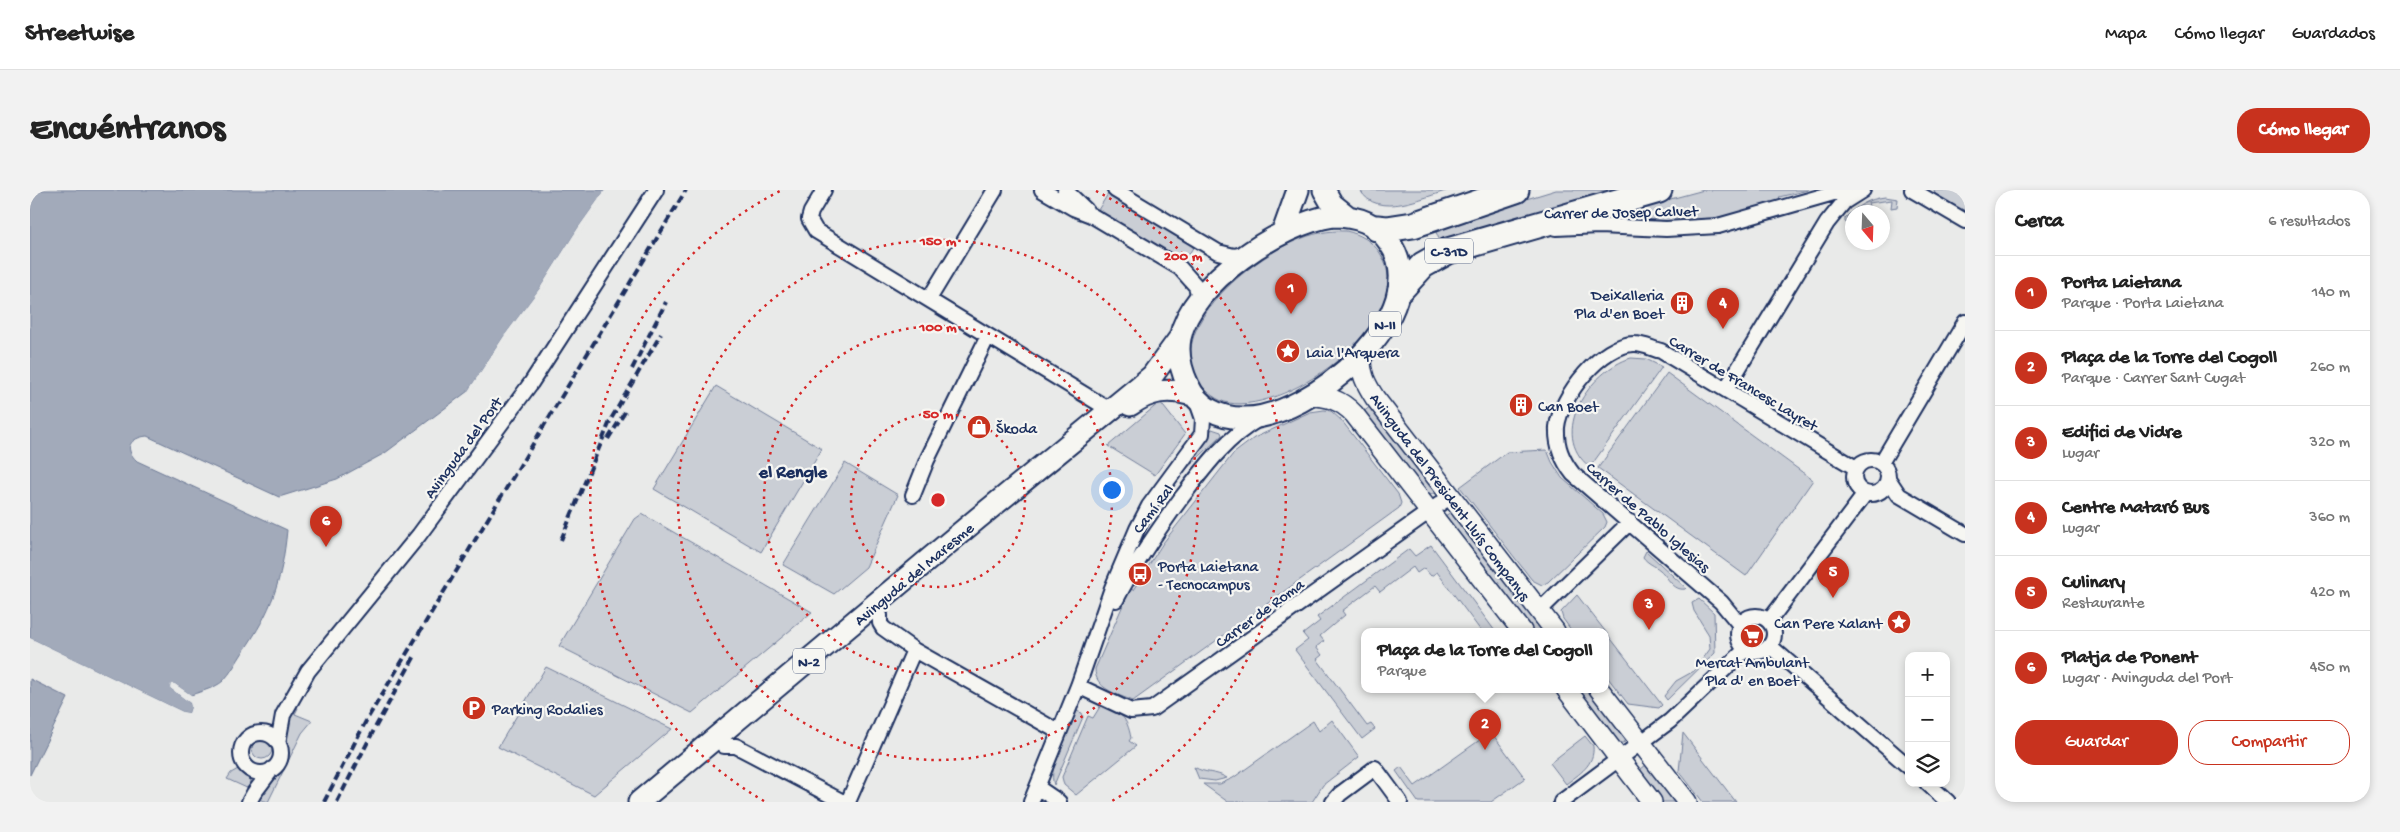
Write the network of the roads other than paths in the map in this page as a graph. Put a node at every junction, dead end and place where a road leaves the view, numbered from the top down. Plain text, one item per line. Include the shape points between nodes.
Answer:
1 (656, 190) edge
2 (824, 190) edge
3 (994, 190) edge
4 (1042, 190) edge
5 (1066, 190) edge
6 (1115, 190) edge
7 (1298, 190) edge
8 (1324, 190) edge
9 (1488, 190) edge
10 (1516, 190) edge
11 (1659, 190) edge
12 (1844, 190) edge
13 (1862, 190) edge
14 (1919, 192) edge
15 (1792, 206) junction
16 (1446, 213) junction
17 (1091, 215) junction
18 (1346, 216) junction
19 (1965, 221) edge
20 (1827, 223) junction
21 (1377, 228) junction
22 (1283, 232) junction
23 (1508, 232) junction
24 (1247, 254) junction
25 (1401, 288) junction
26 (929, 299) junction
27 (1200, 300) junction
28 (1965, 322) edge
29 (988, 336) junction
30 (1180, 339) junction
31 (1361, 356) junction
32 (1726, 390) junction
33 (1570, 394) joint
34 (1309, 396) junction
35 (1195, 398) junction
36 (1110, 410) junction
37 (1265, 415) junction
38 (1882, 463) junction
39 (1856, 468) junction
40 (1889, 480) junction
41 (1865, 494) junction
42 (913, 495) dead end
43 (1451, 496) junction
44 (1429, 512) junction
45 (1630, 522) junction
46 (1965, 534) edge
47 (1539, 611) junction
48 (880, 615) junction
49 (1769, 621) junction
50 (1740, 625) junction
51 (1520, 628) edge
52 (1553, 628) edge
53 (1094, 643) junction
54 (1770, 646) junction
55 (1746, 649) junction
56 (914, 650) junction
57 (1078, 686) junction
58 (1569, 693) edge
59 (1602, 693) edge
60 (283, 714) junction
61 (1059, 732) junction
62 (260, 733) junction
63 (278, 743) junction
64 (1642, 744) junction
65 (724, 746) junction
66 (1620, 760) junction
67 (1905, 764) edge
68 (272, 769) junction
69 (252, 770) junction
70 (1931, 787) edge
71 (1037, 788) junction
72 (252, 797) edge
73 (639, 802) edge
74 (656, 802) edge
75 (843, 802) edge
76 (848, 802) edge
77 (1031, 802) edge
78 (1059, 802) edge
79 (1333, 802) edge
80 (1400, 802) edge
81 (1561, 802) edge
82 (1652, 802) edge
83 (1687, 802) edge
84 (1948, 802) edge

1 - 60 street, Avinguda del Port via 537,375 418,535 321,652
2 - 26 street via 809,219 816,231
3 - 26 street
4 - 17 street
5 - 17 street
6 - 24 street via 1218,252 1234,256
7 - 22 main road
8 - 18 main road via 1332,204
9 - 16 street
10 - 16 highway
11 - 23 highway, C-31D
12 - 15 street, Carrer de Josep Calvet
13 - 20 street via 1844,202
14 - 19 street
15 - 20 street, Carrer de Josep Calvet via 1824,203 1829,212
15 - 23 street, Carrer de Josep Calvet via 1698,229 1599,226
16 - 21 highway via 1404,227
17 - 27 street via 1180,268 1196,286
18 - 21 main road, N-II
18 - 22 main road, N-II via 1321,218
20 - 32 street
21 - 25 main road, N-II via 1389,241 1399,260
22 - 24 main road, N-II
23 - 25 highway, C-31D via 1440,254 1413,273
24 - 27 main road, N-II
25 - 31 main road, N-II via 1388,319
26 - 29 street
27 - 30 main road, N-II via 1184,324
28 - 38 street
29 - 36 street
29 - 42 street
30 - 35 main road, N-II via 1180,364
30 - 36 main road, Avinguda del Maresme / N-2 via 1152,376
31 - 34 main road, N-II
31 - 43 street, Avinguda del President Lluís Companys via 1367,386
32 - 33 street, Carrer de Francesc Layret via 1661,351 1635,344 1612,350
32 - 39 street, Carrer de Francesc Layret
33 - 45 street, Carrer de Pablo Iglesias via 1557,426 1559,452 1573,474
34 - 37 main road, N-II
34 - 44 street, Avinguda del President Lluís Companys via 1332,398 1347,406
35 - 37 main road, N-II via 1207,408 1230,417
35 - 48 main road, Avinguda del Maresme / N-2 via 1171,390 1157,391 1136,401
35 - 53 street, Camí Ral via 1202,419 1202,434 1136,529
36 - 73 main road, Avinguda del Maresme / N-2
37 - 53 street, Camí Ral via 1240,430 1222,448 1152,537 1133,565
38 - 39 street via 1868,460
38 - 40 street
39 - 41 street via 1855,484
40 - 41 street via 1878,494
40 - 46 street via 1899,495
41 - 49 street
43 - 44 street, Carrer de Roma
43 - 47 street, Avinguda del President Lluís Companys
44 - 51 street, Avinguda del President Lluís Companys
44 - 57 street, Carrer de Roma via 1152,710 1131,711
45 - 47 street
45 - 50 street, Carrer de Pablo Iglesias via 1721,602
47 - 52 street, Avinguda del President Lluís Companys
48 - 56 street via 883,628
48 - 65 main road, Avinguda del Maresme / N-2
49 - 50 street via 1754,615
49 - 54 street via 1774,633
50 - 55 street via 1738,638
53 - 57 street, Camí Ral
54 - 55 street via 1759,652
54 - 67 street
55 - 64 street
56 - 61 street
56 - 76 street
57 - 61 street, Camí Ral
58 - 66 street
59 - 64 street
60 - 62 street, Avinguda del Port
60 - 63 street, Avinguda del Port
61 - 71 street, Camí Ral
62 - 63 street
62 - 69 street via 248,738 241,750 244,762
63 - 68 street via 281,754
64 - 66 street
64 - 83 street
65 - 74 main road, Avinguda del Maresme / N-2
65 - 75 street via 736,746
66 - 81 street
66 - 82 street
68 - 69 street via 262,773
68 - 72 street
69 - 72 street
70 - 84 street
71 - 77 street, Camí Ral
71 - 78 street
79 - 80 street via 1375,768

